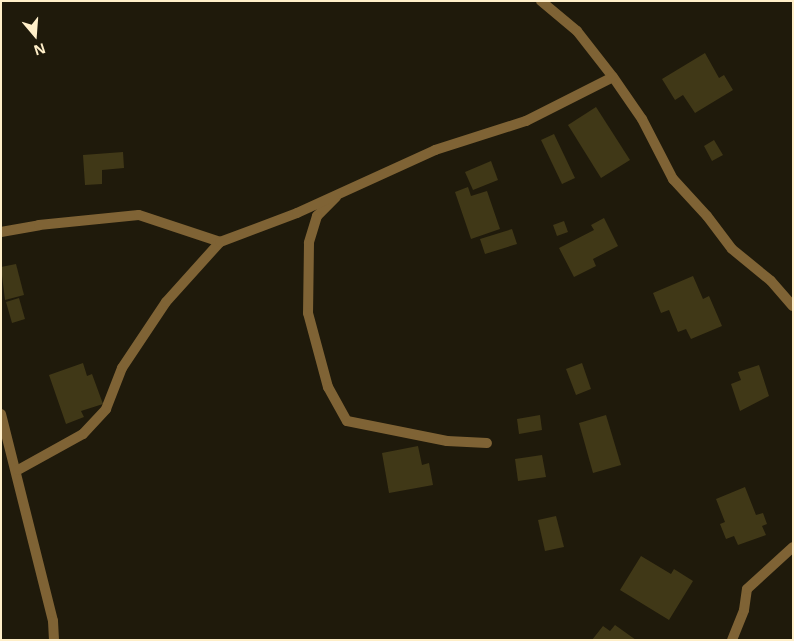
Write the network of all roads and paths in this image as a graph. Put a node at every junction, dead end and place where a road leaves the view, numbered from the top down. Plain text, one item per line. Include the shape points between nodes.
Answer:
1 (541, 1) edge
2 (613, 77) junction
3 (340, 193) junction
4 (1, 232) edge
5 (220, 242) junction
6 (793, 306) edge
7 (1, 414) edge
8 (487, 443) dead end
9 (18, 470) junction
10 (793, 547) edge
11 (54, 640) edge
12 (732, 640) edge

1 - 2 street via 577,31
2 - 3 street via 526,122 435,150
2 - 6 street via 642,119 673,179 732,249 771,281
3 - 5 street
3 - 8 street via 317,216 309,243 308,313 328,387 347,421 447,441
4 - 5 street via 139,215
5 - 9 street via 166,302 122,368 106,410 82,434
7 - 9 street
9 - 11 street via 53,621
10 - 12 street via 746,590 744,610

